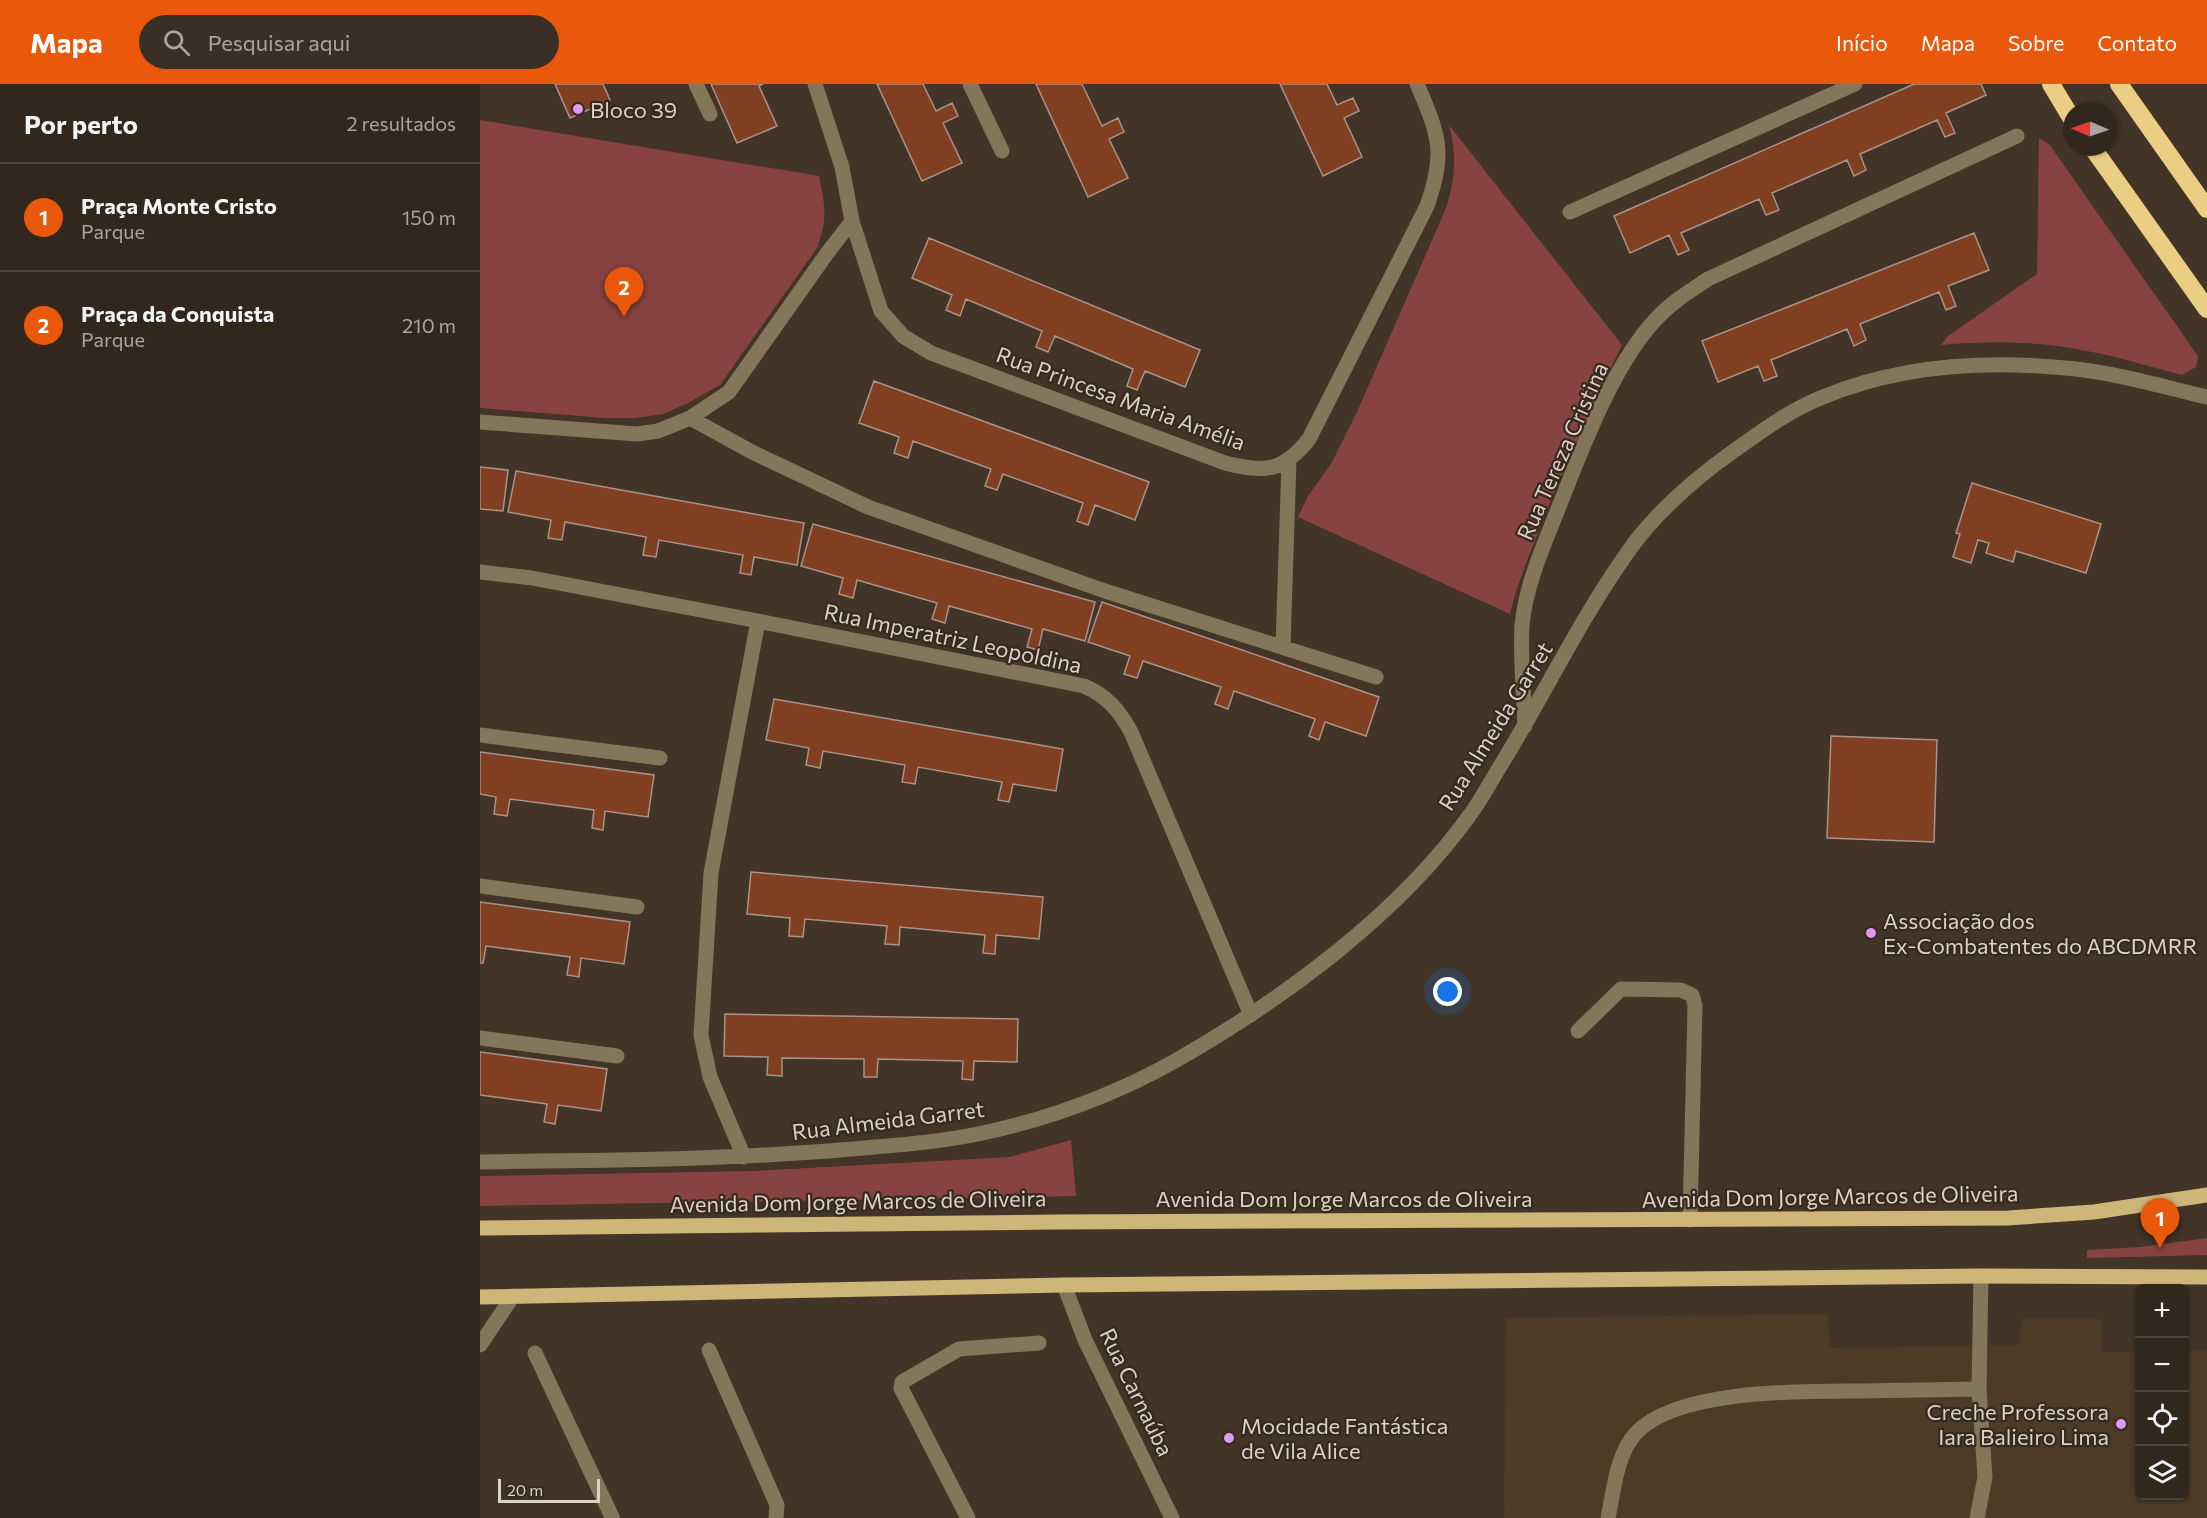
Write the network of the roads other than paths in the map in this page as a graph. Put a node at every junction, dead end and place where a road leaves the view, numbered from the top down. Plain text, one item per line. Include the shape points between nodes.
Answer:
1 (696, 84) edge
2 (815, 84) edge
3 (970, 84) edge
4 (1417, 84) edge
5 (1855, 84) edge
6 (2051, 84) edge
7 (2119, 84) edge
8 (2063, 104) edge
9 (710, 114) dead end
10 (2017, 136) dead end
11 (1002, 151) dead end
12 (2098, 156) edge
13 (2207, 209) edge
14 (1570, 212) dead end
15 (852, 221) junction
16 (2207, 309) edge
17 (2207, 397) edge
18 (690, 418) junction
19 (480, 422) edge
20 (1289, 461) junction
21 (480, 572) edge
22 (758, 621) junction
23 (1283, 646) junction
24 (1376, 677) dead end
25 (1526, 726) junction
26 (480, 735) edge
27 (660, 758) dead end
28 (480, 886) edge
29 (636, 907) dead end
30 (1251, 1015) junction
31 (1578, 1031) dead end
32 (480, 1038) edge
33 (617, 1056) dead end
34 (744, 1157) junction
35 (480, 1162) edge
36 (2207, 1195) edge
37 (1690, 1220) junction
38 (480, 1228) edge
39 (1981, 1276) junction
40 (2207, 1277) edge
41 (1064, 1285) junction
42 (513, 1296) junction
43 (480, 1297) edge
44 (1039, 1343) dead end
45 (480, 1345) edge
46 (709, 1350) dead end
47 (535, 1353) dead end
48 (1979, 1389) junction
49 (610, 1518) edge
50 (617, 1518) edge
51 (776, 1518) edge
52 (968, 1518) edge
53 (1172, 1518) edge
54 (1608, 1518) edge
55 (1977, 1518) edge

1 - 9 street
2 - 15 street, Rua Princesa Maria Amélia via 842,167
3 - 11 street
4 - 20 street via 1437,139 1437,179 1309,439
5 - 14 street
6 - 8 highway
7 - 13 highway
10 - 25 street, Rua Tereza Cristina via 1708,279 1656,318 1617,376 1537,562 1522,627
12 - 16 highway
15 - 18 street via 729,392
15 - 20 street, Rua Princesa Maria Amélia via 881,311 903,336 931,353 1226,463 1266,469
17 - 25 street, Rua Almeida Garret via 2078,369 1996,365 1902,373 1819,398 1719,461 1658,514 1605,586
18 - 19 street via 658,431 637,434
18 - 23 street via 868,507 1106,591
20 - 23 street
21 - 22 street, Rua Imperatriz Leopoldina via 532,578
22 - 30 street, Rua Imperatriz Leopoldina via 1084,686 1112,703 1131,732
22 - 34 street via 711,873 700,1035 710,1077
23 - 24 street
25 - 30 street, Rua Almeida Garret via 1473,812 1392,904
26 - 27 street
28 - 29 street
30 - 34 street, Rua Almeida Garret via 1129,1084 1036,1119 930,1142
31 - 37 street via 1621,989 1681,990 1692,995 1695,1005
32 - 33 street
34 - 35 street, Rua Almeida Garret
36 - 37 main road, Avenida Dom Jorge Marcos de Oliveira via 2094,1212 2008,1218
37 - 38 main road, Avenida Dom Jorge Marcos de Oliveira
39 - 40 main road
39 - 41 main road
39 - 48 street
41 - 42 main road
41 - 53 street, Rua Carnaúba via 1085,1340
42 - 43 main road
42 - 45 street
44 - 52 street via 959,1349 902,1382 901,1389
46 - 51 street via 777,1505
47 - 49 street
48 - 54 street via 1742,1395 1658,1416 1630,1440 1619,1465
48 - 55 street via 1985,1477
49 - 50 street

